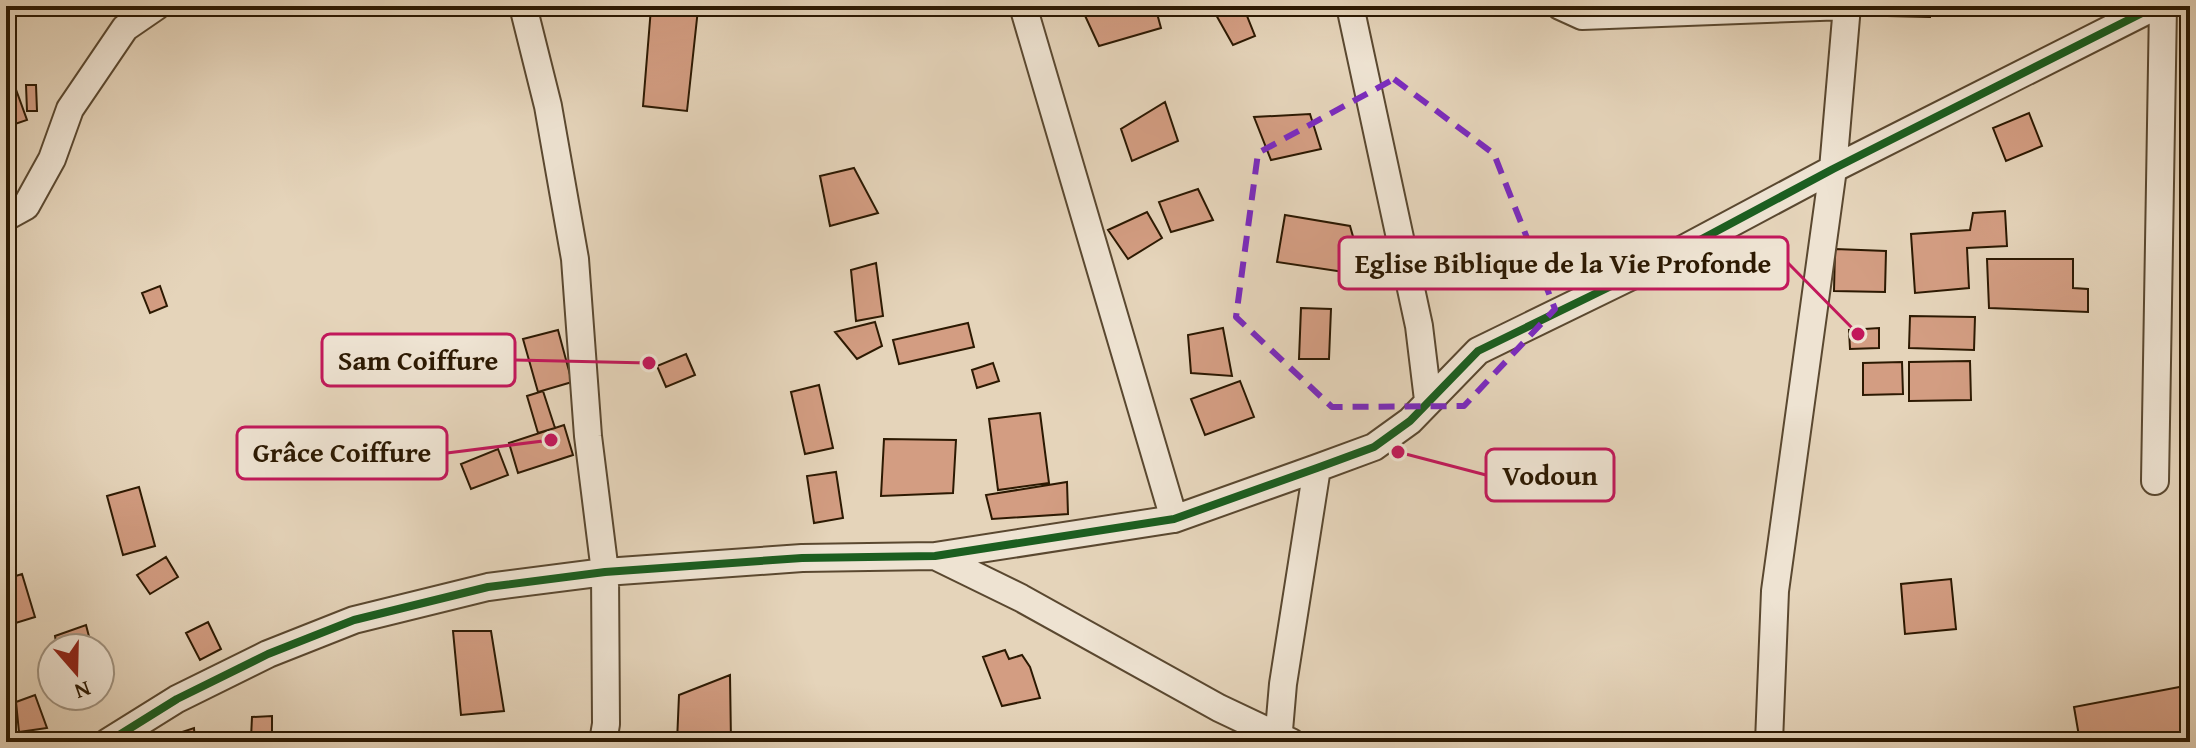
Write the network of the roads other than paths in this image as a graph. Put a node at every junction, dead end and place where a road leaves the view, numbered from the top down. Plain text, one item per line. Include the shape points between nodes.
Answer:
1 (157, 6) edge
2 (523, 6) edge
3 (1023, 6) edge
4 (1350, 6) edge
5 (1560, 6) edge
6 (2156, 6) edge
7 (2163, 6) edge
8 (1833, 169) junction
9 (6, 217) edge
10 (1428, 400) junction
11 (1317, 468) junction
12 (2155, 481) dead end
13 (1174, 519) junction
14 (935, 556) junction
15 (605, 572) junction
16 (1283, 739) edge
17 (108, 742) edge
18 (603, 742) edge
19 (1769, 742) edge

1 - 9 street via 125,28 70,109 52,159 26,206
2 - 15 street via 548,106 575,259
3 - 13 street
4 - 10 street via 1419,326
5 - 8 street via 1582,16 1847,6
6 - 8 street
7 - 12 street
8 - 10 street via 1478,351
8 - 19 street via 1775,591
10 - 11 street via 1410,421 1374,447
11 - 13 street
11 - 16 street via 1283,684
13 - 14 street
14 - 15 street via 802,558
14 - 16 street
15 - 17 street via 488,587 354,620 229,673
15 - 18 street

